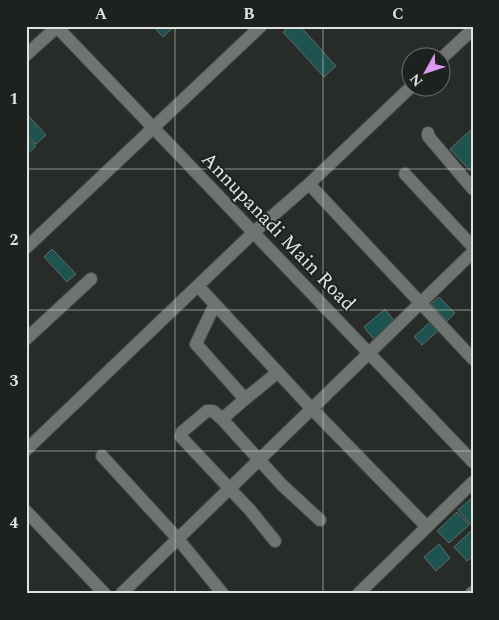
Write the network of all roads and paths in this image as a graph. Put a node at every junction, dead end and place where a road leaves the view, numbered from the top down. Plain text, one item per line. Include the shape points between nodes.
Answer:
1 (57, 26) edge
2 (261, 26) edge
3 (473, 29) edge
4 (452, 49) edge
5 (26, 55) edge
6 (402, 96) edge
7 (155, 128) junction
8 (428, 133) dead end
9 (405, 174) dead end
10 (309, 184) junction
11 (473, 189) edge
12 (254, 232) junction
13 (473, 247) edge
14 (26, 248) edge
15 (473, 252) edge
16 (91, 279) dead end
17 (198, 286) junction
18 (215, 304) junction
19 (419, 304) junction
20 (26, 339) edge
21 (368, 352) junction
22 (473, 359) edge
23 (278, 372) junction
24 (245, 399) junction
25 (311, 408) junction
26 (222, 419) junction
27 (26, 450) edge
28 (102, 456) dead end
29 (259, 459) junction
30 (473, 462) edge
31 (473, 482) edge
32 (229, 488) junction
33 (26, 511) edge
34 (320, 520) dead end
35 (427, 527) junction
36 (178, 539) junction
37 (275, 541) dead end
38 (105, 594) edge
39 (121, 594) edge
40 (222, 594) edge
41 (358, 594) edge

1 - 5 street
1 - 7 street, Annupanadi Main Road
2 - 7 street
3 - 4 street
6 - 10 street
7 - 12 street, Annupanadi Main Road
7 - 14 street
8 - 11 street
9 - 13 street
10 - 12 street
10 - 19 street
12 - 17 street
12 - 21 street, Annupanadi Main Road
15 - 19 street
16 - 20 street
17 - 18 street
17 - 27 street
18 - 23 street
18 - 24 street via 196,344
19 - 21 street
19 - 22 street
21 - 25 street
21 - 30 street, Annupanadi Main Road
23 - 24 street
23 - 25 street
24 - 26 street
25 - 29 street
25 - 35 street
26 - 29 street
26 - 32 street via 213,411 207,411 182,432 182,437
28 - 36 street
29 - 32 street
29 - 34 street
31 - 35 street
32 - 36 street
32 - 37 street
33 - 38 street
35 - 41 street
36 - 39 street
36 - 40 street

